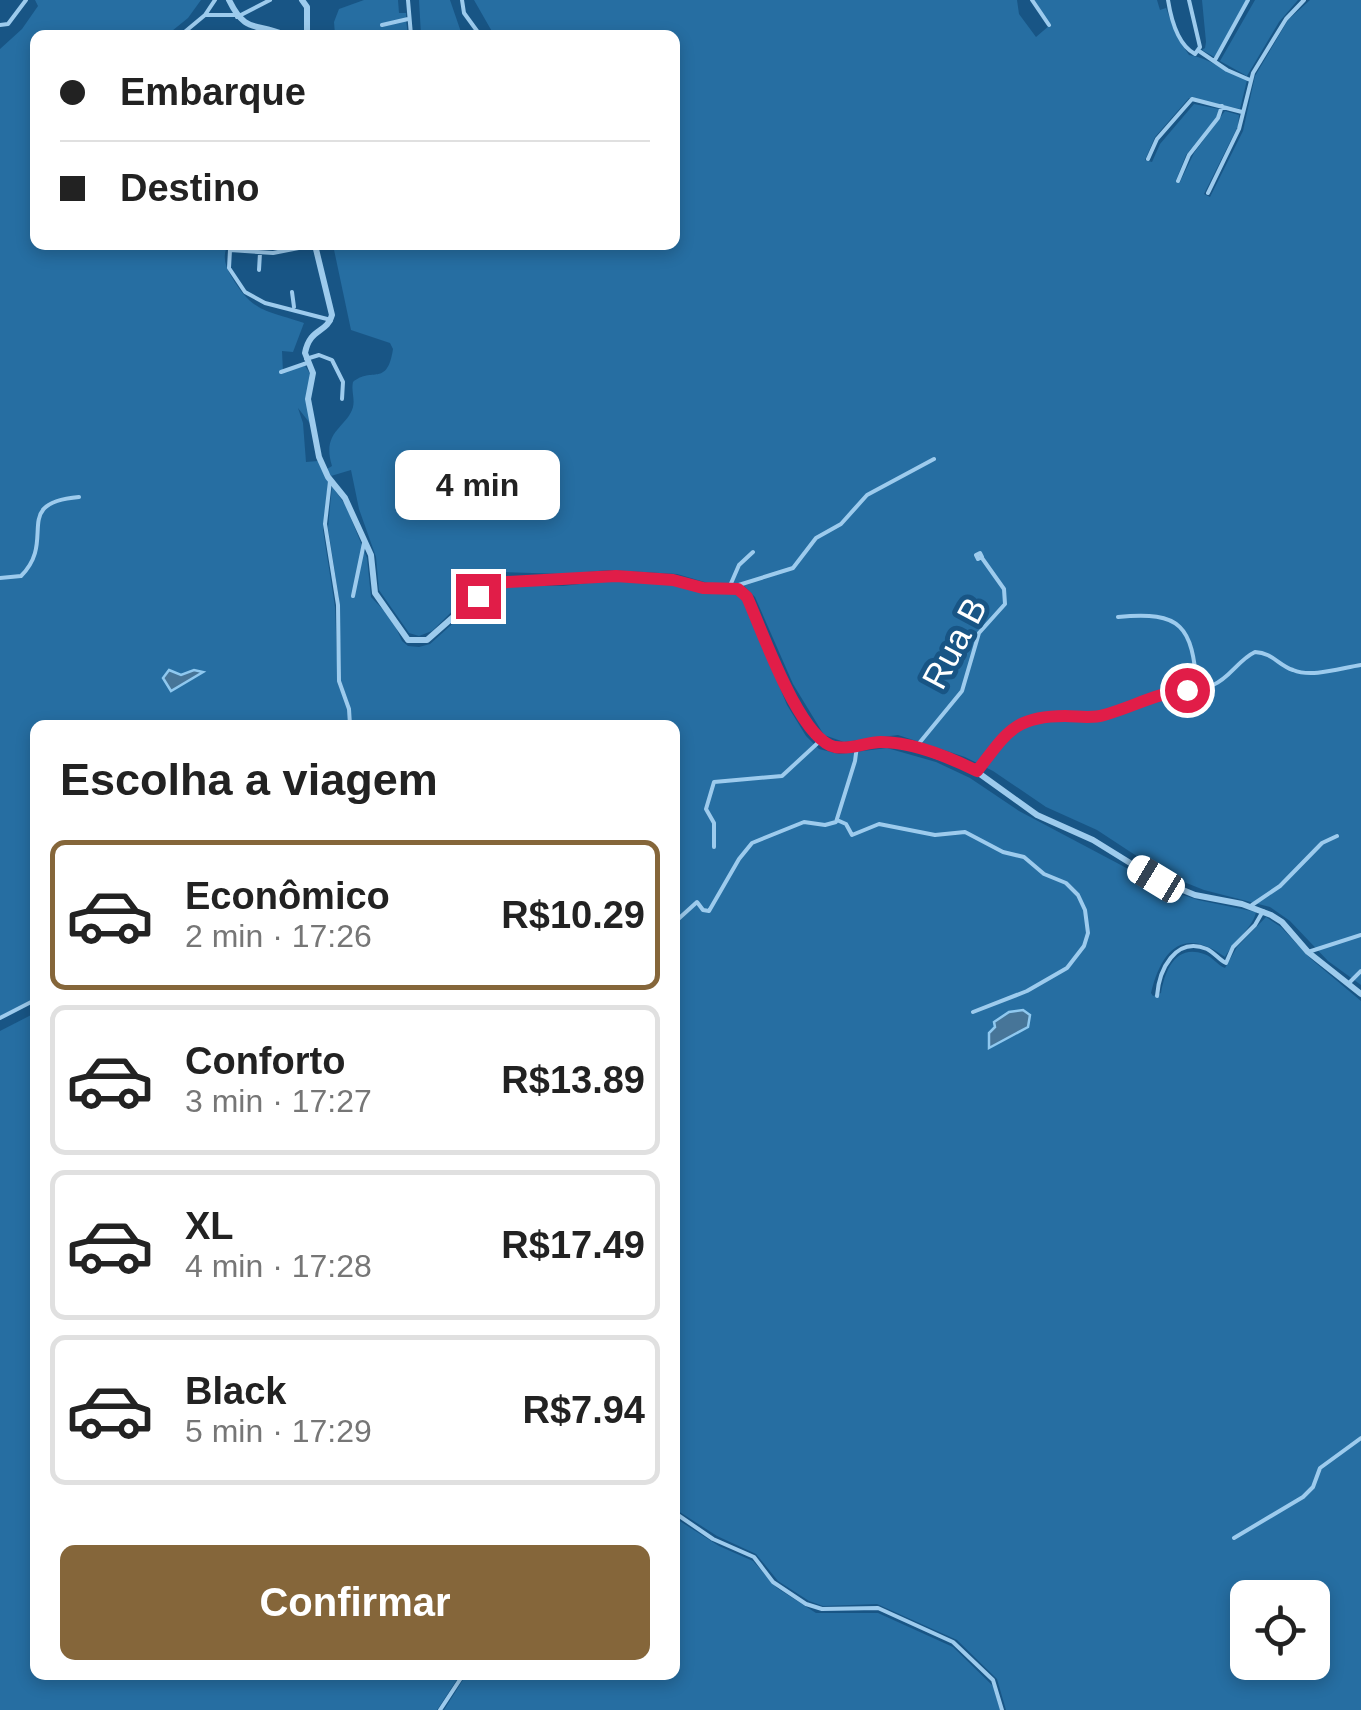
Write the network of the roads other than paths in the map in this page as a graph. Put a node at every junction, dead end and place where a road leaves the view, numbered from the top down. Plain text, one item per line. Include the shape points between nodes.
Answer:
1 (26, 0) edge
2 (215, 0) edge
3 (229, 0) edge
4 (270, 0) edge
5 (302, 0) edge
6 (408, 0) edge
7 (462, 0) edge
8 (1032, 0) edge
9 (1168, 0) edge
10 (1189, 0) edge
11 (1248, 0) edge
12 (1304, 0) edge
13 (205, 15) junction
14 (1042, 15) junction
15 (237, 16) junction
16 (408, 19) junction
17 (1038, 23) dead end
18 (382, 24) dead end
19 (0, 25) edge
20 (1049, 25) dead end
21 (188, 30) edge
22 (261, 30) edge
23 (307, 30) edge
24 (409, 30) edge
25 (476, 30) edge
26 (1199, 51) junction
27 (1215, 60) junction
28 (1250, 80) junction
29 (1222, 106) junction
30 (1242, 112) junction
31 (1148, 160) dead end
32 (1178, 181) dead end
33 (1208, 193) dead end
34 (284, 250) edge
35 (316, 250) edge
36 (260, 254) junction
37 (259, 270) dead end
38 (292, 292) dead end
39 (294, 309) junction
40 (331, 317) junction
41 (306, 361) junction
42 (282, 372) dead end
43 (342, 399) dead end
44 (934, 459) dead end
45 (329, 479) junction
46 (79, 498) dead end
47 (364, 543) junction
48 (752, 552) dead end
49 (982, 558) dead end
50 (0, 578) edge
51 (729, 588) junction
52 (353, 596) dead end
53 (1118, 617) dead end
54 (1361, 665) edge
55 (1198, 688) junction
56 (350, 720) edge
57 (821, 740) junction
58 (857, 746) junction
59 (915, 747) junction
60 (977, 771) junction
61 (837, 820) junction
62 (1337, 836) dead end
63 (714, 847) dead end
64 (1252, 906) junction
65 (1263, 911) junction
66 (680, 917) edge
67 (1361, 936) edge
68 (1308, 952) junction
69 (1361, 971) edge
70 (1348, 984) junction
71 (1361, 994) edge
72 (1156, 996) dead end
73 (30, 1003) edge
74 (973, 1012) dead end
75 (0, 1018) edge
76 (1361, 1438) edge
77 (680, 1516) edge
78 (1234, 1538) dead end
79 (460, 1680) edge
80 (440, 1710) edge
81 (1002, 1710) edge

1 - 19 street
2 - 13 street
3 - 15 street
4 - 15 street
5 - 23 street
6 - 16 street
7 - 25 street
8 - 14 street
9 - 26 street via 1186,47
10 - 26 street
11 - 27 street
12 - 28 street
13 - 15 street
13 - 21 street
14 - 17 street
14 - 20 street
15 - 22 street
16 - 18 street
16 - 24 street
26 - 27 street
27 - 28 street
28 - 30 street
29 - 30 street
29 - 31 street via 1192,98
29 - 32 street
30 - 33 street
34 - 36 street
35 - 40 street
36 - 37 street
36 - 39 street via 230,250 229,269 259,301
38 - 39 street
39 - 40 street
40 - 41 street via 310,337
41 - 42 street
41 - 43 street via 318,354 332,360 343,382
41 - 45 street via 313,373 308,399 318,455
44 - 51 street via 870,492 842,524 812,542 793,568
45 - 47 street via 348,503
45 - 56 street via 325,524 338,605 339,681
46 - 50 street via 40,510 30,565 19,577
47 - 51 street via 373,560 375,594 413,642 427,640 486,589 507,582 608,575
47 - 52 street
48 - 51 street
49 - 59 street, Rua B via 1004,589 1005,604 979,633 962,690
51 - 57 street via 747,597 792,696
53 - 55 street via 1155,615 1188,634
54 - 55 street via 1301,672 1258,652 1222,680
55 - 60 street via 1160,693 1102,716 1024,721 1002,737
57 - 58 street
57 - 63 street via 787,774 712,784 706,809
58 - 59 street
58 - 61 street
59 - 60 street
60 - 64 street via 1038,815 1156,879
61 - 66 street via 807,822 752,843 711,909 697,902
61 - 74 street via 852,835 875,824 935,836 961,831 1024,857 1075,891 1088,933 1067,968
62 - 64 street
64 - 65 street
65 - 68 street
65 - 72 street via 1226,963 1200,948 1174,952
67 - 68 street
68 - 70 street
69 - 70 street
70 - 71 street
73 - 75 street
76 - 78 street via 1320,1468 1304,1497
77 - 81 street via 754,1557 773,1582 806,1604 822,1610 878,1608 953,1642 993,1680
79 - 80 street

